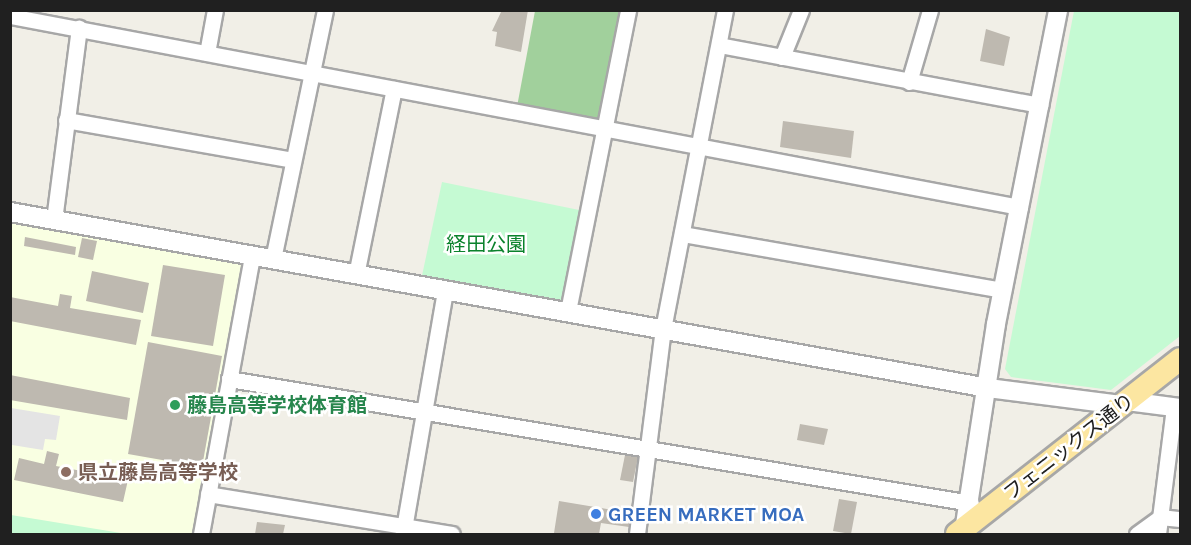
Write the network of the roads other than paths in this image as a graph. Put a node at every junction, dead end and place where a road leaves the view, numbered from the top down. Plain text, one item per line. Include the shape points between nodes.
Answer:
1 (215, 10) edge
2 (325, 10) edge
3 (628, 10) edge
4 (725, 10) edge
5 (801, 10) edge
6 (930, 10) edge
7 (1059, 10) edge
8 (10, 16) edge
9 (79, 28) junction
10 (719, 45) junction
11 (207, 53) junction
12 (782, 57) junction
13 (314, 70) junction
14 (909, 82) junction
15 (394, 89) junction
16 (1040, 105) junction
17 (66, 120) junction
18 (607, 129) junction
19 (698, 146) junction
20 (293, 160) junction
21 (1020, 207) junction
22 (10, 212) edge
23 (54, 220) junction
24 (682, 234) junction
25 (252, 255) junction
26 (273, 258) junction
27 (356, 275) junction
28 (445, 290) junction
29 (1003, 290) junction
30 (568, 311) junction
31 (663, 329) junction
32 (1180, 359) edge
33 (229, 379) junction
34 (988, 388) junction
35 (1124, 403) junction
36 (1177, 407) edge
37 (425, 412) junction
38 (646, 451) junction
39 (208, 494) junction
40 (971, 503) junction
41 (1160, 517) junction
42 (1180, 519) edge
43 (404, 530) edge
44 (961, 533) edge
45 (201, 534) edge
46 (452, 534) edge
47 (637, 534) edge
48 (1137, 534) edge
49 (1158, 534) edge

1 - 11 street
2 - 13 street
3 - 18 street
4 - 10 street
5 - 12 street
6 - 14 street
7 - 16 street
8 - 9 street
9 - 11 street
9 - 17 street
10 - 12 street
10 - 19 street
11 - 13 street
12 - 14 street
13 - 15 street
13 - 20 street
14 - 16 street
15 - 18 street
15 - 27 street
16 - 21 street
17 - 20 street
17 - 23 street
18 - 19 street
18 - 30 street
19 - 21 street
19 - 24 street
20 - 26 street
21 - 29 street
22 - 23 street
23 - 25 street
24 - 29 street
24 - 31 street
25 - 26 street
25 - 33 street
26 - 27 street
27 - 28 street
28 - 30 street
28 - 37 street
29 - 34 street
30 - 31 street
31 - 34 street
31 - 38 street
32 - 35 main road, フェニックス通り
33 - 37 street
33 - 39 street
34 - 35 street
34 - 40 street
35 - 36 street
35 - 44 main road, フェニックス通り
36 - 41 street
37 - 38 street
37 - 43 street
38 - 40 street
38 - 47 street
39 - 43 street
39 - 45 street
40 - 44 street
41 - 42 street
41 - 48 street
41 - 49 street
43 - 46 street

